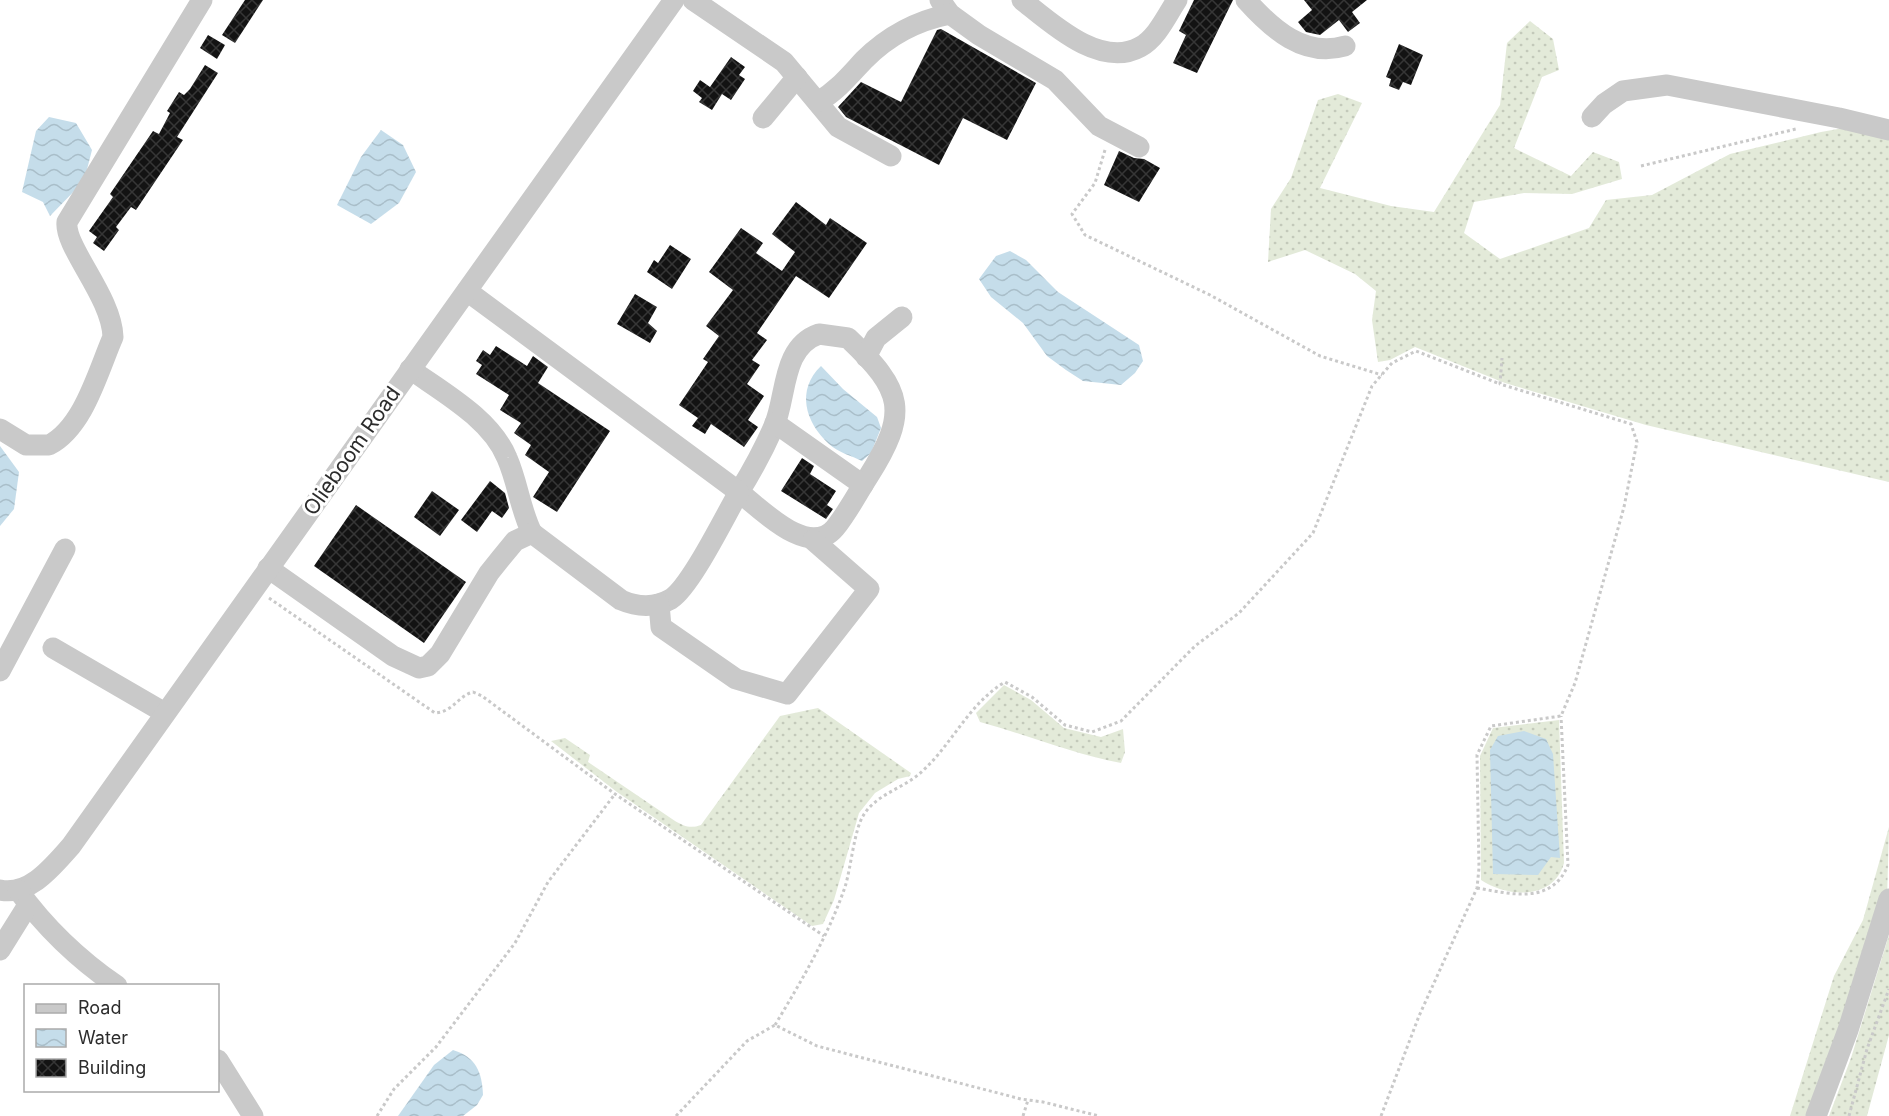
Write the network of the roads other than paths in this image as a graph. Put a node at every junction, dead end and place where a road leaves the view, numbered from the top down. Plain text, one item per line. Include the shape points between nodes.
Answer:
1 (201, 0) edge
2 (674, 0) edge
3 (693, 0) edge
4 (1022, 0) edge
5 (1177, 0) edge
6 (1246, 0) edge
7 (945, 7) edge
8 (1346, 46) dead end
9 (797, 77) junction
10 (818, 102) junction
11 (1592, 117) dead end
12 (763, 118) dead end
13 (1889, 130) edge
14 (1139, 147) dead end
15 (891, 156) dead end
16 (467, 291) junction
17 (902, 317) dead end
18 (866, 357) junction
19 (410, 369) junction
20 (775, 423) junction
21 (0, 429) edge
22 (863, 485) junction
23 (739, 492) junction
24 (532, 533) junction
25 (813, 540) junction
26 (65, 549) dead end
27 (268, 568) junction
28 (659, 604) junction
29 (53, 648) dead end
30 (0, 671) edge
31 (165, 713) junction
32 (15, 895) edge
33 (1889, 899) edge
34 (0, 950) edge
35 (115, 984) edge
36 (219, 1061) edge
37 (253, 1116) edge
38 (1816, 1116) edge

1 - 21 street via 67,222 69,236 106,304 113,328 113,337 82,406 72,423 48,445 26,445
2 - 16 street, Olieboom Road
3 - 9 street via 776,55
4 - 5 street via 1056,27 1086,44 1111,52 1141,47 1154,35
6 - 8 street via 1268,24 1307,46 1324,50
7 - 10 street via 892,37 841,86
7 - 14 street via 979,35 1055,80 1099,126
9 - 10 street
9 - 12 street
10 - 15 street via 838,127
11 - 13 street via 1623,91 1667,86 1839,117
16 - 19 street, Olieboom Road
16 - 23 street
17 - 18 street via 876,338
18 - 20 street via 848,338 813,336 789,367
18 - 22 street via 891,388 896,407 884,453
19 - 24 street via 459,404 494,436 507,458
19 - 27 street, Olieboom Road
20 - 22 street
20 - 23 street
22 - 25 street via 830,535
23 - 25 street via 799,536
23 - 28 street via 687,580 672,598
24 - 27 street via 515,541 495,565 435,661 419,668 393,656
24 - 28 street via 621,600 633,605
25 - 28 street via 869,589 787,694 736,679 661,627
26 - 30 street
27 - 31 street, Olieboom Road
29 - 31 street
31 - 32 street, Olieboom Road via 71,846 53,866
32 - 34 street
32 - 35 street via 61,941
33 - 38 street
36 - 37 street

